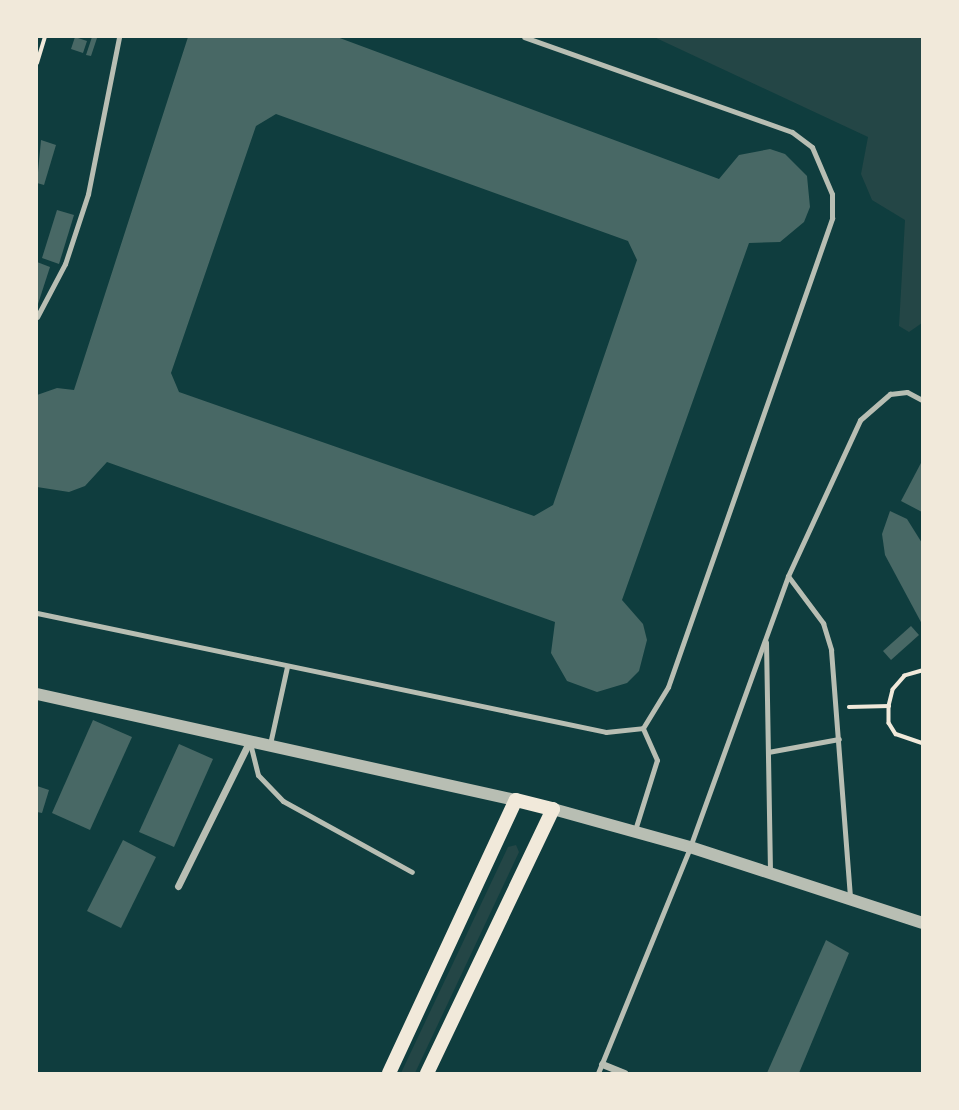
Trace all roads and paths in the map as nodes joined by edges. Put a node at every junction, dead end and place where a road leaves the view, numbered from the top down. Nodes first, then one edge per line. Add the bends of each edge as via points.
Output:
1 (45, 37) edge
2 (119, 37) edge
3 (523, 37) edge
4 (37, 62) edge
5 (37, 317) edge
6 (922, 400) edge
7 (788, 576) junction
8 (37, 614) edge
9 (766, 638) junction
10 (287, 667) junction
11 (922, 671) edge
12 (37, 694) edge
13 (889, 706) junction
14 (837, 708) junction
15 (643, 728) junction
16 (250, 740) junction
17 (839, 740) junction
18 (922, 743) edge
19 (270, 744) junction
20 (768, 752) junction
21 (516, 800) junction
22 (553, 809) junction
23 (635, 832) junction
24 (690, 847) junction
25 (412, 872) dead end
26 (770, 873) junction
27 (178, 886) dead end
28 (850, 899) junction
29 (922, 923) edge
30 (602, 1064) junction
31 (389, 1073) edge
32 (427, 1073) edge
33 (598, 1073) edge
34 (624, 1073) edge

1 - 4 path
2 - 5 lane via 89,194 65,264
3 - 15 lane via 792,132 812,147 832,194 832,218 668,687
6 - 7 lane via 907,392 890,394 866,410
7 - 9 lane
7 - 14 lane via 823,623
8 - 10 lane
9 - 20 lane
9 - 24 lane
10 - 15 lane via 606,732
10 - 19 lane
11 - 13 path via 905,676 893,690
12 - 16 street
13 - 14 path
13 - 18 path via 889,723 896,734
14 - 17 lane
15 - 23 lane via 657,760
16 - 19 street
16 - 25 lane via 258,775 283,801
16 - 27 street
17 - 20 lane
17 - 28 lane
19 - 21 street
20 - 26 lane
21 - 22 main road
21 - 31 main road
22 - 23 street
22 - 32 main road
23 - 24 street
24 - 26 street
24 - 30 lane
26 - 28 street
28 - 29 street
30 - 33 lane
30 - 34 street

